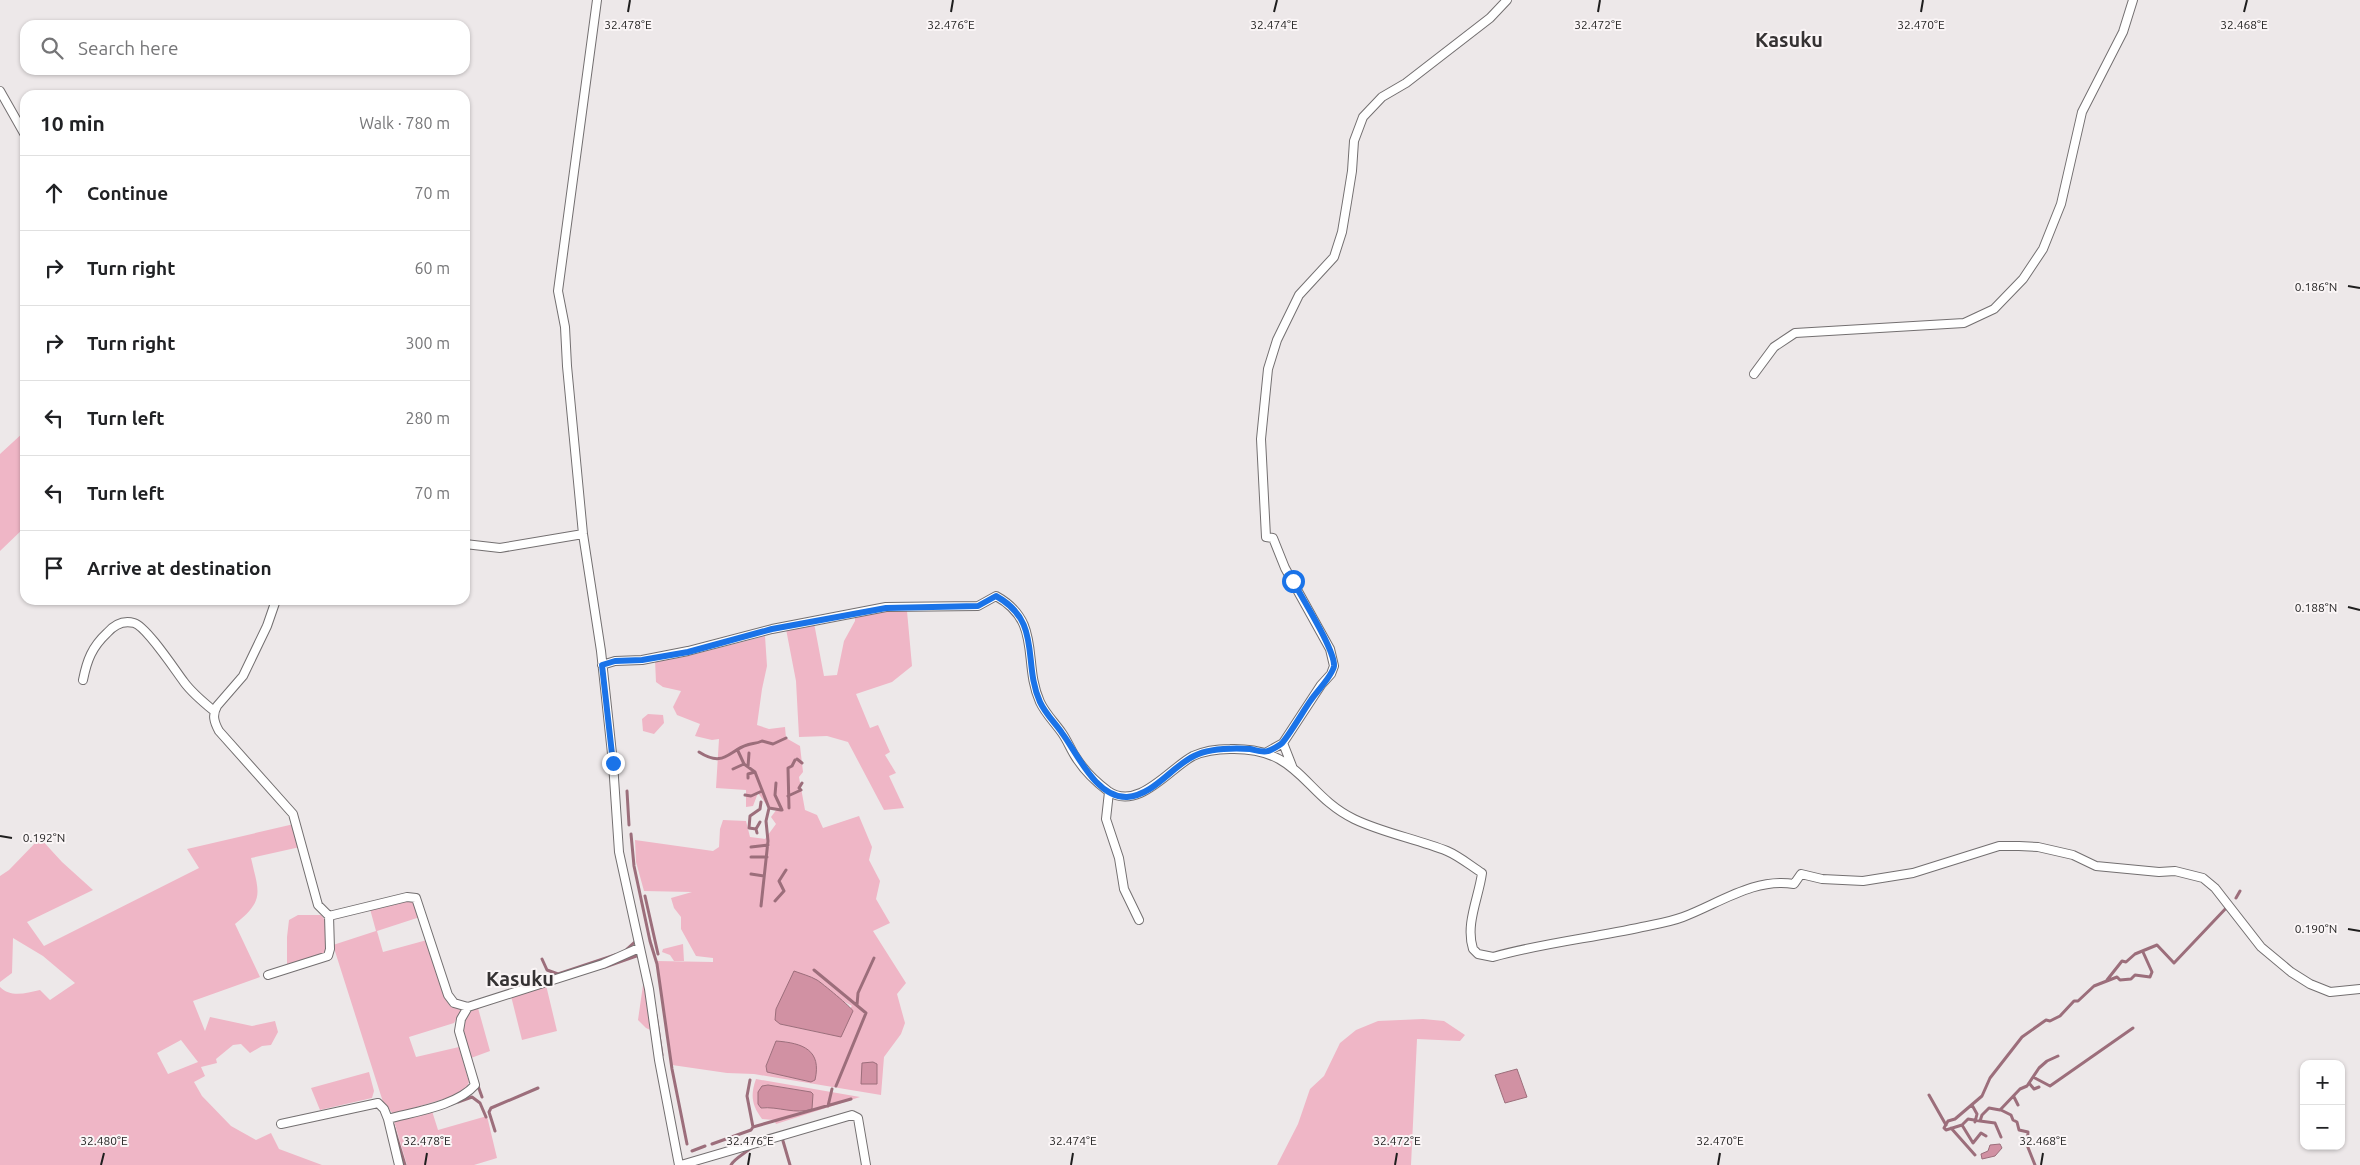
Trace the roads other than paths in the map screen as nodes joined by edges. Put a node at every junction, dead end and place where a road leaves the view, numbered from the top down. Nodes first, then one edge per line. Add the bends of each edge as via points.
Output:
1 (597, 0) edge
2 (1508, 0) edge
3 (2133, 0) edge
4 (0, 91) edge
5 (20, 126) edge
6 (1754, 374) dead end
7 (583, 534) junction
8 (470, 545) edge
9 (274, 605) edge
10 (602, 665) junction
11 (83, 680) dead end
12 (214, 711) junction
13 (1283, 743) junction
14 (1267, 752) junction
15 (1293, 767) junction
16 (1109, 792) junction
17 (329, 916) junction
18 (1139, 920) dead end
19 (639, 948) junction
20 (268, 975) dead end
21 (2360, 989) edge
22 (468, 1006) junction
23 (388, 1119) junction
24 (281, 1124) dead end
25 (399, 1165) edge
26 (680, 1165) edge
27 (866, 1165) edge

1 - 7 street via 558,291 566,327
2 - 13 street via 1490,18 1406,83 1382,97 1363,117 1354,142 1346,210 1334,257 1299,295 1277,340 1268,369 1261,439 1266,538 1274,538 1285,568 1330,649 1334,666
3 - 6 street via 2123,32 2082,112 2062,204 2043,248 2023,279 1994,309 1964,323 1795,333 1774,347
4 - 5 street
7 - 8 street via 500,548
7 - 10 street
9 - 12 street via 247,670
10 - 16 street via 688,652 772,629 886,608 978,606 996,596 1010,603 1025,624 1036,692 1041,703 1083,768
10 - 19 street via 619,852
11 - 12 street via 87,662 98,642 120,622 136,623 145,630 184,682
12 - 17 street via 219,731 293,814 318,905
13 - 14 street
13 - 15 street
14 - 15 street
14 - 16 street via 1230,749 1201,753 1138,794 1127,797
15 - 21 street via 1339,811 1448,852 1482,873 1471,933 1473,949 1483,956 1493,957 1573,939 1616,934 1682,918 1747,889 1767,884 1794,884 1802,874 1822,879 1863,881 1913,873 1999,846 2019,846 2073,855 2096,866 2175,872 2203,878 2215,888 2261,947 2291,972 2330,992
16 - 18 street via 1106,819 1119,858 1124,889
17 - 20 street via 328,956
17 - 22 street via 407,897 416,898 448,995 454,1003
19 - 22 street via 603,964
19 - 26 street
22 - 23 street via 460,1018 459,1031 475,1086 457,1099
23 - 24 street via 378,1103
23 - 25 street
26 - 27 street via 852,1115 858,1118

